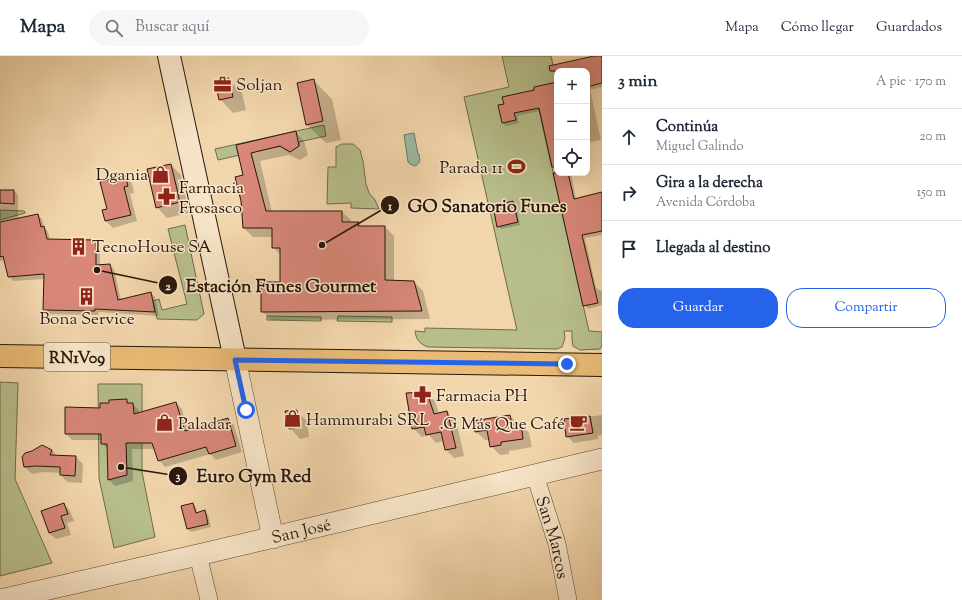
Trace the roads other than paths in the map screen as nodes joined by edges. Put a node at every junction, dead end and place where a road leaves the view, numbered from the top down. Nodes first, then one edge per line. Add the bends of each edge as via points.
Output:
1 (169, 56) edge
2 (0, 356) edge
3 (235, 360) junction
4 (602, 364) edge
5 (602, 459) edge
6 (535, 475) junction
7 (273, 538) junction
8 (198, 555) junction
9 (41, 595) edge
10 (0, 600) edge
11 (209, 600) edge
12 (568, 600) edge

1 - 3 main road
2 - 3 main road, RN1V09
3 - 4 main road, RN1V09
3 - 7 street
5 - 6 street, San José
6 - 7 street, San José
6 - 12 street, San Marcos via 558,544
7 - 8 street, San José
8 - 9 street, San José
8 - 11 street
9 - 10 street, San José

